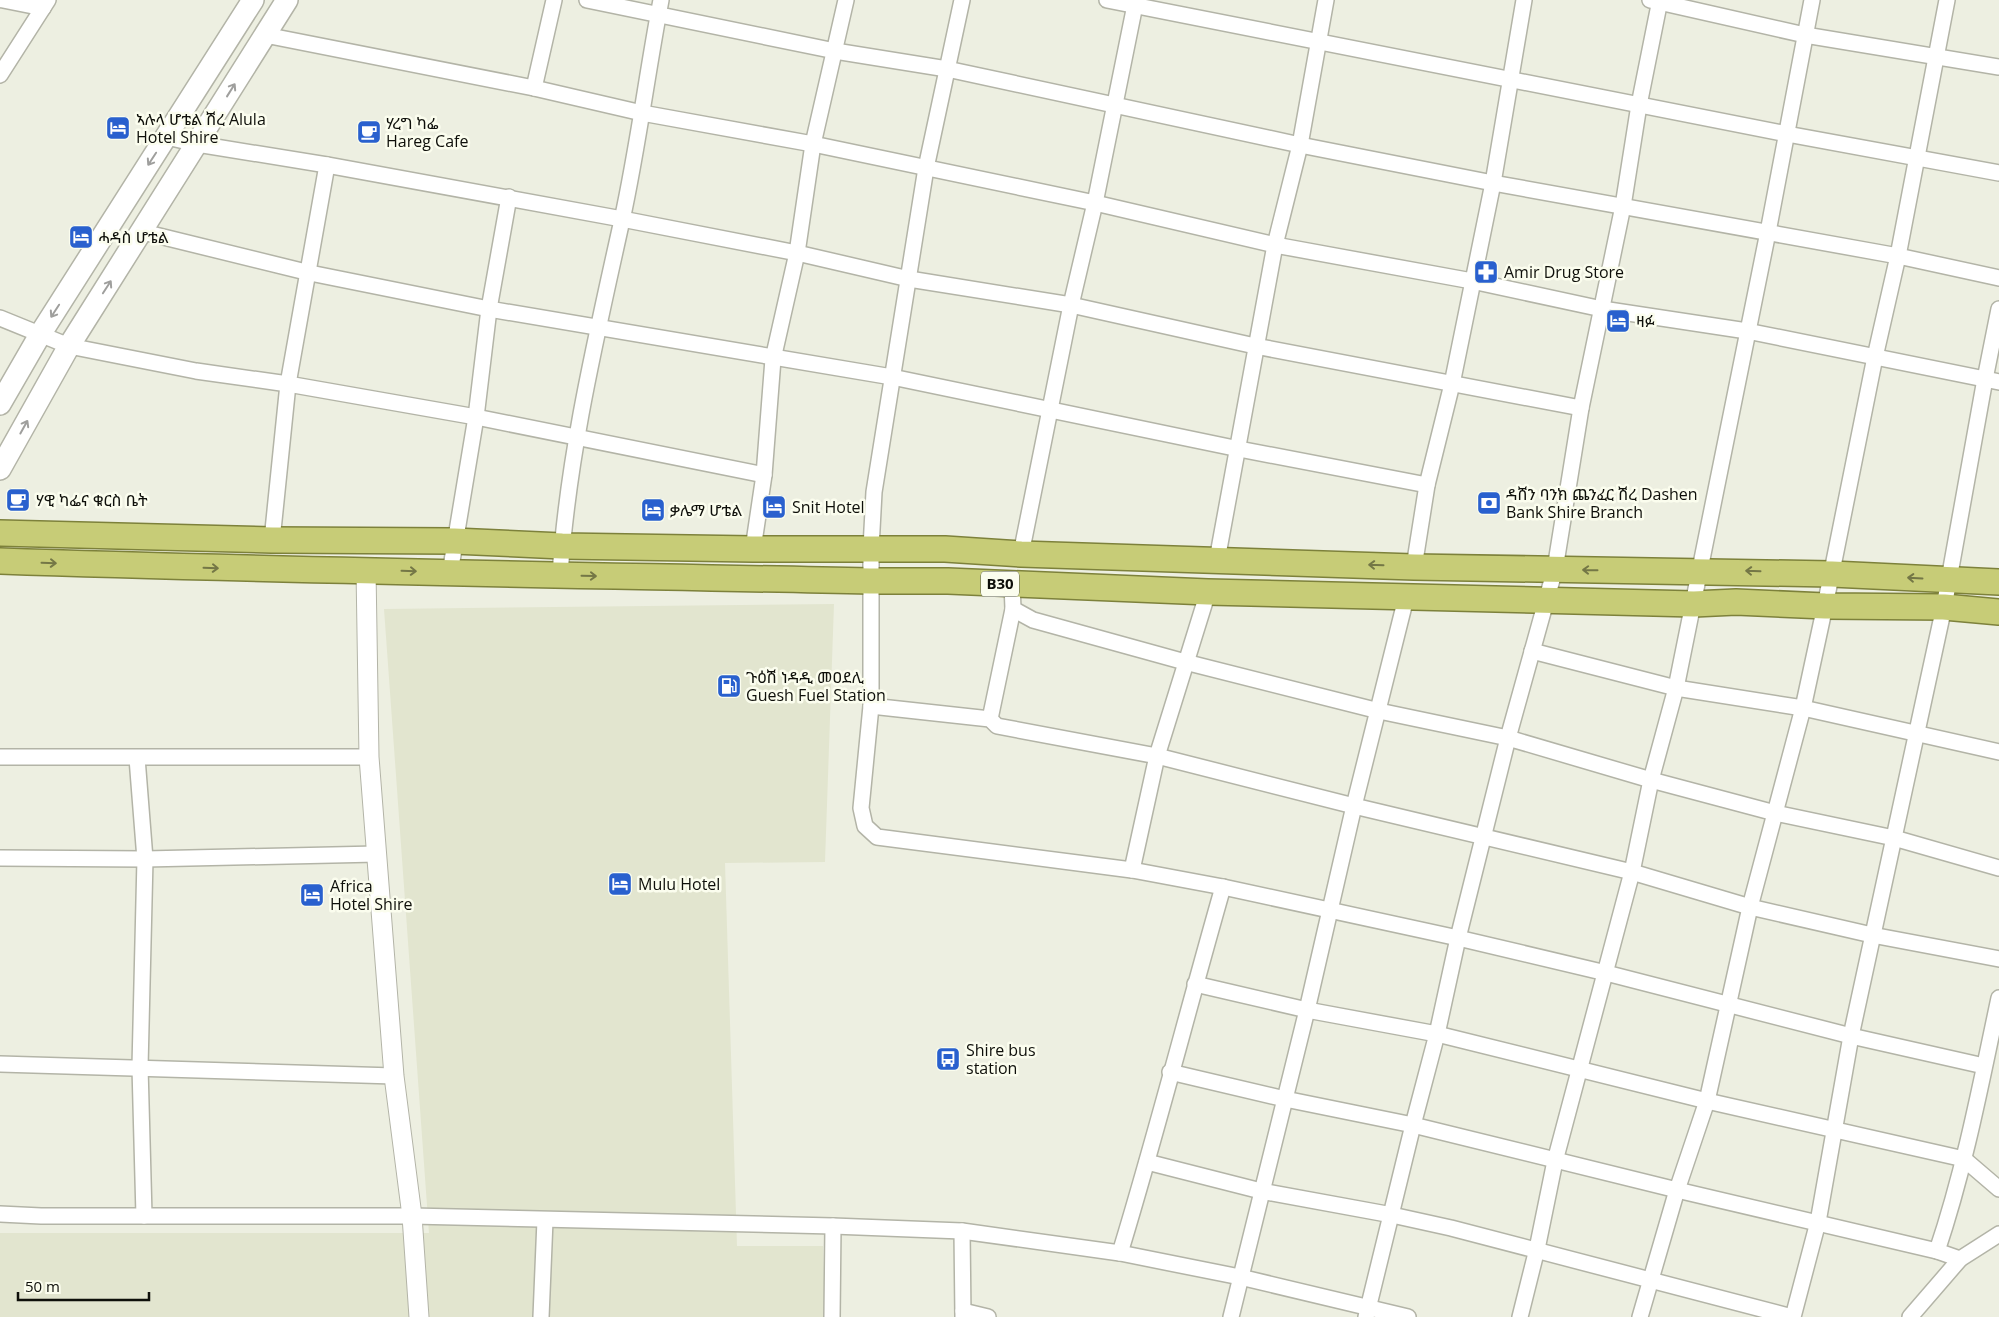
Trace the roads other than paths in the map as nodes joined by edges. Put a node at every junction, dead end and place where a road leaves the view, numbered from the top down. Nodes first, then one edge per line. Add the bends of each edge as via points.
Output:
1 (3, 0) edge
2 (253, 0) edge
3 (287, 0) edge
4 (554, 0) edge
5 (588, 0) edge
6 (846, 0) edge
7 (962, 0) edge
8 (1107, 0) edge
9 (1326, 0) edge
10 (1524, 0) edge
11 (1812, 0) edge
12 (1947, 0) edge
13 (1656, 1) edge
14 (1136, 3) edge
15 (46, 4) edge
16 (660, 7) edge
17 (265, 35) junction
18 (1805, 35) junction
19 (1318, 42) junction
20 (836, 51) junction
21 (1937, 56) junction
22 (1999, 67) edge
23 (946, 69) junction
24 (0, 75) edge
25 (1510, 79) junction
26 (534, 88) junction
27 (1115, 105) junction
28 (1639, 105) junction
29 (642, 113) junction
30 (1787, 134) junction
31 (166, 137) junction
32 (198, 144) junction
33 (813, 144) junction
34 (1300, 145) junction
35 (1917, 159) junction
36 (327, 165) junction
37 (926, 168) junction
38 (1999, 173) edge
39 (1493, 183) junction
40 (509, 197) junction
41 (1095, 203) junction
42 (1623, 206) junction
43 (622, 219) junction
44 (143, 232) junction
45 (1768, 232) junction
46 (1275, 245) junction
47 (796, 253) junction
48 (1898, 256) junction
49 (310, 273) junction
50 (1999, 278) edge
51 (909, 279) junction
52 (1472, 281) junction
53 (1071, 305) junction
54 (489, 308) junction
55 (1602, 309) junction
56 (1999, 309) edge
57 (0, 318) edge
58 (597, 328) junction
59 (1747, 331) junction
60 (41, 333) junction
61 (69, 346) junction
62 (1255, 346) junction
63 (1875, 357) junction
64 (774, 358) junction
65 (892, 377) junction
66 (1992, 380) edge
67 (288, 384) junction
68 (1452, 384) junction
69 (0, 404) edge
70 (1581, 408) junction
71 (1051, 409) junction
72 (476, 417) junction
73 (576, 437) junction
74 (1238, 449) junction
75 (0, 469) edge
76 (764, 475) junction
77 (1427, 485) junction
78 (0, 533) edge
79 (272, 540) junction
80 (368, 540) junction
81 (454, 541) junction
82 (562, 546) junction
83 (871, 548) junction
84 (753, 549) junction
85 (786, 549) junction
86 (1021, 554) junction
87 (1217, 560) junction
88 (0, 561) edge
89 (1414, 567) junction
90 (1555, 569) junction
91 (366, 570) junction
92 (1701, 571) junction
93 (450, 572) junction
94 (1832, 574) junction
95 (560, 575) junction
96 (1948, 579) junction
97 (786, 580) junction
98 (870, 581) junction
99 (1999, 582) edge
100 (1012, 584) junction
101 (1208, 592) junction
102 (1406, 598) junction
103 (1546, 600) junction
104 (1694, 604) junction
105 (1825, 606) junction
106 (1944, 607) junction
107 (1013, 609) junction
108 (1999, 612) edge
109 (1532, 651) junction
110 (1185, 662) junction
111 (1676, 688) junction
112 (871, 706) junction
113 (1803, 708) junction
114 (1379, 711) junction
115 (990, 718) junction
116 (1917, 734) junction
117 (1508, 738) junction
118 (1999, 752) edge
119 (1157, 756) junction
120 (0, 757) edge
121 (369, 757) junction
122 (137, 758) junction
123 (1651, 780) junction
124 (1354, 806) junction
125 (1775, 813) junction
126 (1484, 838) junction
127 (1894, 838) junction
128 (377, 854) junction
129 (0, 858) edge
130 (145, 859) junction
131 (1999, 868) edge
132 (1132, 870) junction
133 (1632, 872) junction
134 (1223, 887) junction
135 (1750, 907) junction
136 (1330, 910) junction
137 (1872, 935) junction
138 (1458, 938) junction
139 (1999, 959) edge
140 (1606, 973) junction
141 (1195, 984) junction
142 (1999, 998) edge
143 (1728, 1004) junction
144 (1306, 1010) junction
145 (1437, 1034) junction
146 (1852, 1036) junction
147 (1995, 1037) edge
148 (0, 1064) edge
149 (1984, 1066) junction
150 (140, 1068) junction
151 (1579, 1069) junction
152 (1170, 1072) junction
153 (394, 1076) junction
154 (1285, 1098) junction
155 (1707, 1101) junction
156 (1412, 1125) junction
157 (1834, 1130) junction
158 (1964, 1160) junction
159 (1555, 1161) junction
160 (1147, 1162) junction
161 (1999, 1189) edge
162 (1677, 1190) junction
163 (1261, 1191) junction
164 (0, 1214) edge
165 (1392, 1215) junction
166 (144, 1216) junction
167 (412, 1216) junction
168 (545, 1220) junction
169 (1818, 1222) junction
170 (833, 1226) junction
171 (962, 1231) junction
172 (1999, 1234) edge
173 (1537, 1249) junction
174 (1937, 1250) junction
175 (1120, 1253) junction
176 (1960, 1259) junction
177 (1240, 1278) junction
178 (1650, 1280) junction
179 (1367, 1312) edge
180 (963, 1314) edge
181 (419, 1317) edge
182 (542, 1317) edge
183 (832, 1317) edge
184 (988, 1317) edge
185 (1231, 1317) edge
186 (1408, 1317) edge
187 (1520, 1317) edge
188 (1640, 1317) edge
189 (1792, 1317) edge
190 (1910, 1317) edge

1 - 15 street
2 - 31 main road
3 - 17 main road
4 - 26 street
5 - 16 street
6 - 20 street
7 - 23 street
8 - 14 street
9 - 19 street
10 - 25 street
11 - 18 street
12 - 21 street
13 - 18 street
13 - 28 street
14 - 19 street
14 - 27 street
15 - 24 street
16 - 20 street
16 - 29 street
17 - 26 street
32 -> 17 main road
18 - 21 street
18 - 30 street
19 - 25 street
19 - 34 street
20 - 23 street
20 - 33 street
21 - 22 street
21 - 35 street
23 - 27 street
23 - 37 street
25 - 28 street
25 - 39 street
26 - 29 street
27 - 34 street
27 - 41 street
28 - 30 street
28 - 42 street
29 - 33 street
29 - 43 street
30 - 35 street
30 - 45 street
31 - 32 street
31 -> 60 main road
32 - 36 street
32 - 44 main road
33 - 37 street
33 - 47 street
34 - 39 street
34 - 46 street
35 - 38 street
35 - 48 street
36 - 40 street
36 - 49 street
37 - 41 street
37 - 51 street
39 - 42 street
39 - 52 street
40 - 43 street
40 - 54 street
41 - 46 street
41 - 53 street
42 - 45 street
42 - 55 street
43 - 47 street
43 - 58 street
44 - 49 street
61 -> 44 main road
45 - 48 street
45 - 59 street
46 - 52 street
46 - 62 street
47 - 51 street
47 - 64 street
48 - 50 street
48 - 63 street
49 - 54 street
49 - 67 street
51 - 53 street
51 - 65 street
52 - 55 street
52 - 68 street
53 - 62 street
53 - 71 street
54 - 58 street
54 - 72 street
55 - 59 street
55 - 70 street
56 - 66 street
57 - 60 street
58 - 64 street
58 - 73 street
59 - 63 street
59 - 92 street
60 - 61 street
60 - 69 main road
61 - 67 street via 196,371
75 -> 61 main road
62 - 68 street
62 - 74 street
63 - 66 street
63 - 94 street
64 - 65 street
64 - 76 street
65 - 71 street
65 - 83 street via 874,492
66 - 96 street
67 - 72 street
67 - 79 street
68 - 70 street
68 - 77 street
70 - 90 street
71 - 74 street
71 - 86 street
72 - 73 street
72 - 81 street
73 - 76 street
73 - 82 street
74 - 77 street
74 - 87 street
76 - 84 street
77 - 89 street
78 - 79 highway, B30
79 - 80 highway, B30
80 - 81 highway, B30
80 - 91 street
81 - 82 highway, B30
81 - 93 street
82 - 84 highway, B30
82 - 95 street
83 - 85 highway, B30
83 - 86 highway, B30
83 - 98 street
84 - 85 highway, B30
85 - 97 highway
86 - 87 highway, B30
89 -> 87 highway, B30
88 -> 91 highway, B30
89 - 90 highway, B30
92 -> 90 highway, B30
90 - 103 street
91 -> 93 highway, B30
91 - 121 street
94 -> 92 highway, B30
92 - 104 street
93 - 95 highway, B30
96 -> 94 highway, B30
94 - 105 street
95 -> 97 highway, B30
96 - 99 highway, B30
96 - 106 street
97 - 98 highway, B30
98 - 100 highway, B30 via 948,580
98 - 112 street
100 - 101 highway, B30
100 - 107 street
101 - 102 highway, B30
101 - 110 street
102 - 103 highway, B30
102 - 114 street
103 - 104 highway, B30
103 - 109 street
104 - 105 highway, B30 via 1736,602
104 - 111 street
105 - 106 highway, B30
105 - 113 street
106 - 108 highway, B30
106 - 116 street
107 - 110 street via 1033,620
107 - 115 street
109 - 111 street
109 - 117 street
110 - 114 street
110 - 119 street
111 - 113 street
111 - 123 street
112 - 115 street
112 - 132 street via 861,808 865,826 877,837
113 - 116 street
113 - 125 street
114 - 117 street
114 - 124 street
115 - 119 street via 997,726
116 - 118 street
116 - 127 street
117 - 123 street
117 - 126 street
119 - 124 street
119 - 132 street
120 - 122 street
121 - 122 street
121 - 128 street
122 - 130 street
123 - 125 street
123 - 133 street
124 - 126 street
124 - 136 street
125 - 127 street
125 - 135 street
126 - 133 street
126 - 138 street
127 - 131 street
127 - 137 street
128 - 130 street
128 - 153 street
129 - 130 street
130 - 150 street
132 - 134 street
133 - 135 street
133 - 140 street
134 - 136 street
134 - 141 street
135 - 137 street
135 - 143 street
136 - 138 street
136 - 144 street
137 - 139 street
137 - 146 street
138 - 140 street
138 - 145 street
140 - 143 street
140 - 151 street
141 - 144 street
141 - 152 street
142 - 147 street
143 - 146 street
143 - 155 street
144 - 145 street
144 - 154 street
145 - 151 street
145 - 156 street
146 - 149 street
146 - 157 street
147 - 149 street
148 - 150 street
149 - 158 street
150 - 153 street
150 - 166 street
151 - 155 street
151 - 159 street
152 - 154 street
152 - 160 street
153 - 167 street
154 - 156 street
154 - 163 street
155 - 157 street
155 - 162 street
156 - 159 street
156 - 165 street
157 - 158 street
157 - 169 street
158 - 161 street
158 - 174 street
159 - 162 street
159 - 173 street
160 - 163 street
160 - 175 street
162 - 169 street
162 - 178 street
163 - 165 street
163 - 177 street
164 - 166 street
165 - 173 street
165 - 179 street
166 - 167 street
167 - 168 street
167 - 181 street
168 - 170 street
168 - 182 street
169 - 174 street
169 - 189 street
170 - 171 street
170 - 183 street
171 - 175 street
171 - 180 street
172 - 176 street
173 - 178 street
173 - 187 street
174 - 176 street
175 - 177 street
176 - 190 street
177 - 179 street
177 - 185 street
178 - 188 street
178 - 189 street
179 - 186 street
180 - 184 street

